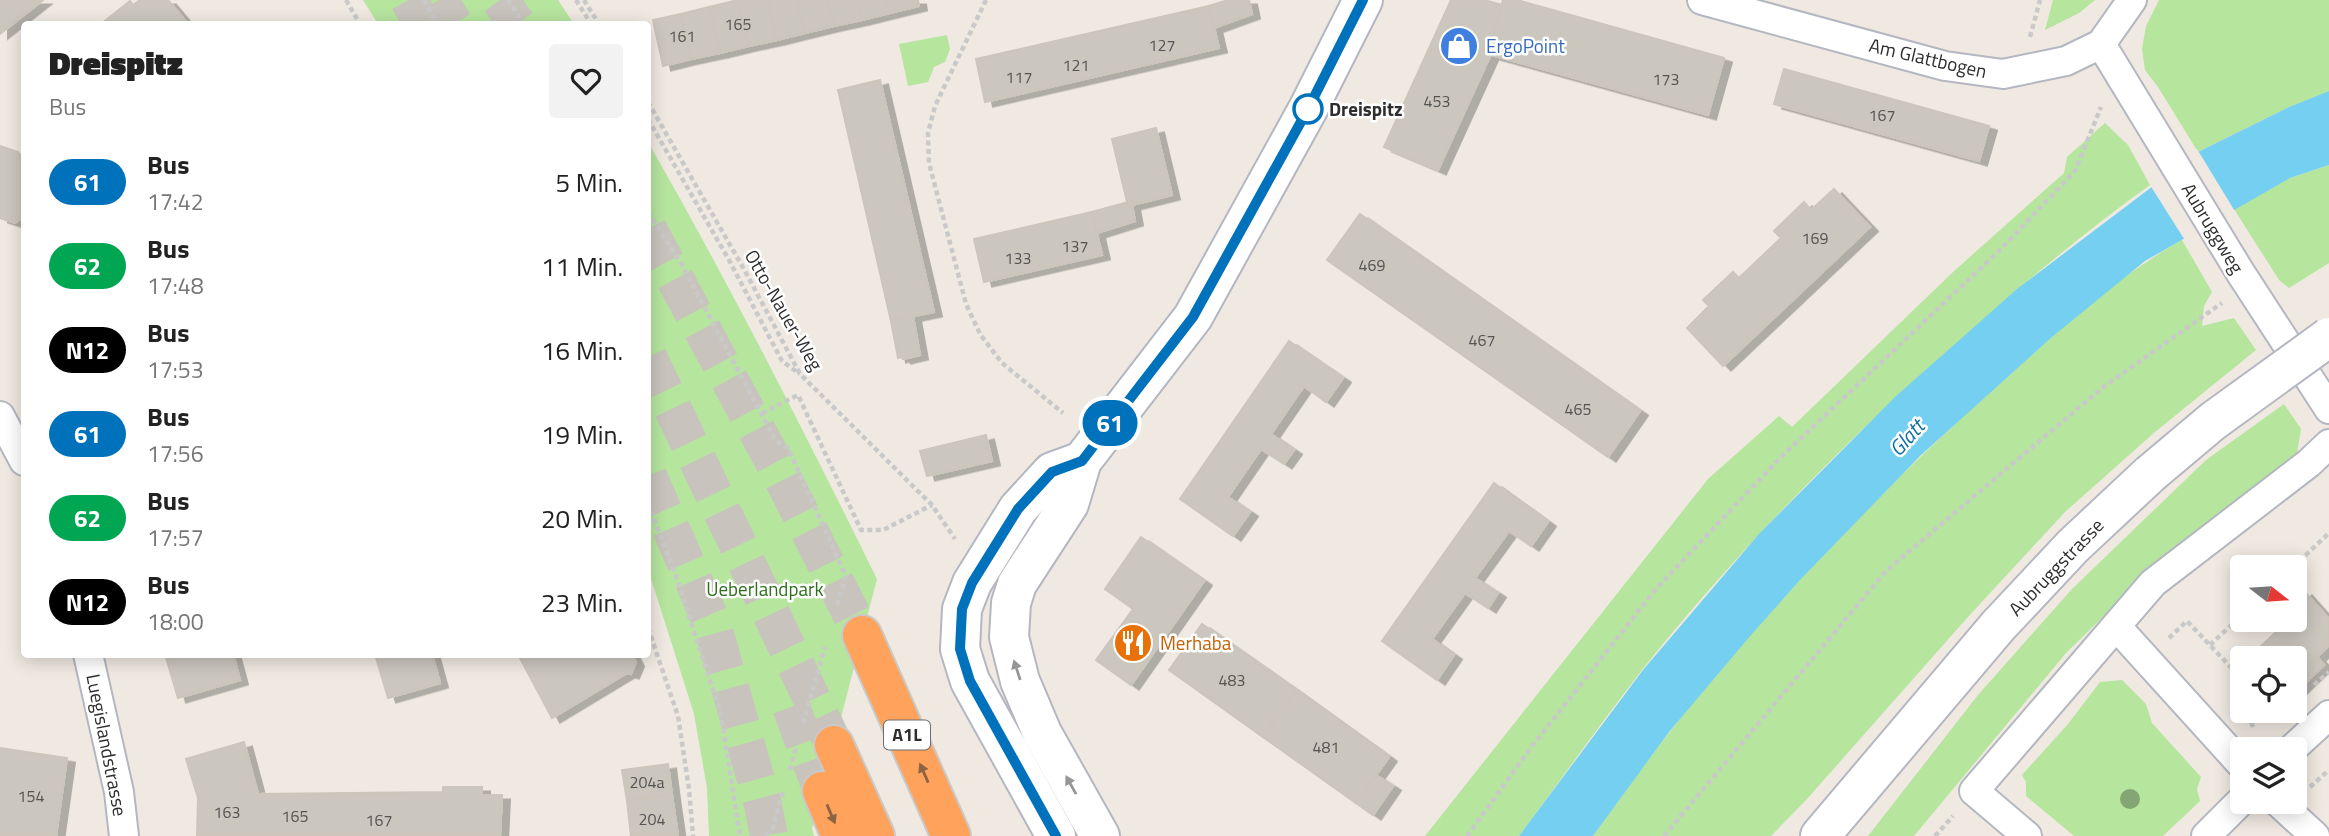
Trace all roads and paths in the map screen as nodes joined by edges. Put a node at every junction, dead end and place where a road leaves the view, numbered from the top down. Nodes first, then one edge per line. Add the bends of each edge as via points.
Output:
1 (346, 0) edge
2 (424, 0) edge
3 (508, 0) edge
4 (576, 0) edge
5 (584, 0) edge
6 (986, 0) edge
7 (1363, 0) edge
8 (1702, 0) edge
9 (2040, 0) edge
10 (2132, 0) edge
11 (358, 21) edge
12 (435, 21) edge
13 (522, 21) edge
14 (589, 21) edge
15 (598, 21) edge
16 (2028, 44) dead end
17 (2101, 44) junction
18 (2116, 71) junction
19 (651, 107) edge
20 (651, 124) edge
21 (651, 217) edge
22 (2244, 279) junction
23 (2329, 337) edge
24 (800, 374) junction
25 (2329, 409) edge
26 (762, 413) junction
27 (1063, 413) dead end
28 (0, 416) edge
29 (2329, 444) edge
30 (21, 455) edge
31 (1082, 461) junction
32 (932, 505) junction
33 (651, 511) edge
34 (2329, 533) edge
35 (955, 539) dead end
36 (2306, 555) edge
37 (2116, 625) junction
38 (2230, 626) edge
39 (841, 631) junction
40 (651, 637) edge
41 (2165, 642) dead end
42 (2210, 645) junction
43 (89, 658) edge
44 (2230, 666) edge
45 (2329, 715) edge
46 (2251, 723) edge
47 (2254, 730) dead end
48 (2305, 737) edge
49 (817, 740) joint
50 (796, 748) dead end
51 (2230, 752) edge
52 (2329, 769) edge
53 (789, 774) dead end
54 (785, 787) dead end
55 (2310, 787) dead end
56 (822, 792) tunnel mouth
57 (2230, 812) edge
58 (2291, 814) edge
59 (124, 836) edge
60 (693, 836) edge
61 (740, 836) edge
62 (766, 836) edge
63 (841, 836) edge
64 (875, 836) edge
65 (951, 836) edge
66 (1056, 836) edge
67 (1100, 836) edge
68 (1467, 836) edge
69 (1664, 836) edge
70 (1820, 836) edge
71 (2027, 836) edge
72 (2206, 836) edge
73 (2315, 836) edge

1 - 11 path
2 - 12 path
3 - 13 path
4 - 14 path
5 - 15 path
6 - 27 path via 936,106 928,134 929,163 966,304 980,334 1002,363
7 - 31 street via 1193,317
8 - 17 street, Am Glattbogen via 1945,66 2003,74 2066,61
9 - 16 path
10 - 17 street, Am Glattbogen
17 - 18 street, Aubruggweg
18 - 22 street, Aubruggweg
18 - 68 path via 2075,171 2001,249 1780,458 1655,590
19 - 24 path, Otto-Nauer-Weg
20 - 24 path via 782,361
21 - 26 path
22 - 25 street, Aubruggweg
22 - 69 path via 2102,388 1886,572
23 - 70 street, Aubruggstrasse, bridge via 2213,421 2073,546 1998,625
24 - 32 path, Otto-Nauer-Weg
26 - 32 path via 798,395 861,530 883,530
26 - 39 path via 776,441 788,448 846,576
28 - 30 street
29 - 37 street via 2153,583
31 - 66 street via 1052,472 1018,509 972,583 962,609 960,649 970,681
67 -> 31 street via 1042,733 1020,681 1009,637 1010,603 1017,584 1069,504
32 - 35 path, Otto-Nauer-Weg
33 - 61 path via 720,714
34 - 36 path
37 - 51 street
37 - 71 street via 1974,792
38 - 42 path
39 - 49 path
65 -> 39 highway, A1L
40 - 60 path via 678,716
41 - 42 path via 2187,621
42 - 44 path
43 - 59 street, Luegislandstrasse via 119,792
45 - 48 street
46 - 47 path
49 - 64 highway
50 - 53 path
52 - 55 path
54 - 62 path
56 -> 63 highway
57 - 72 street
58 - 73 street

